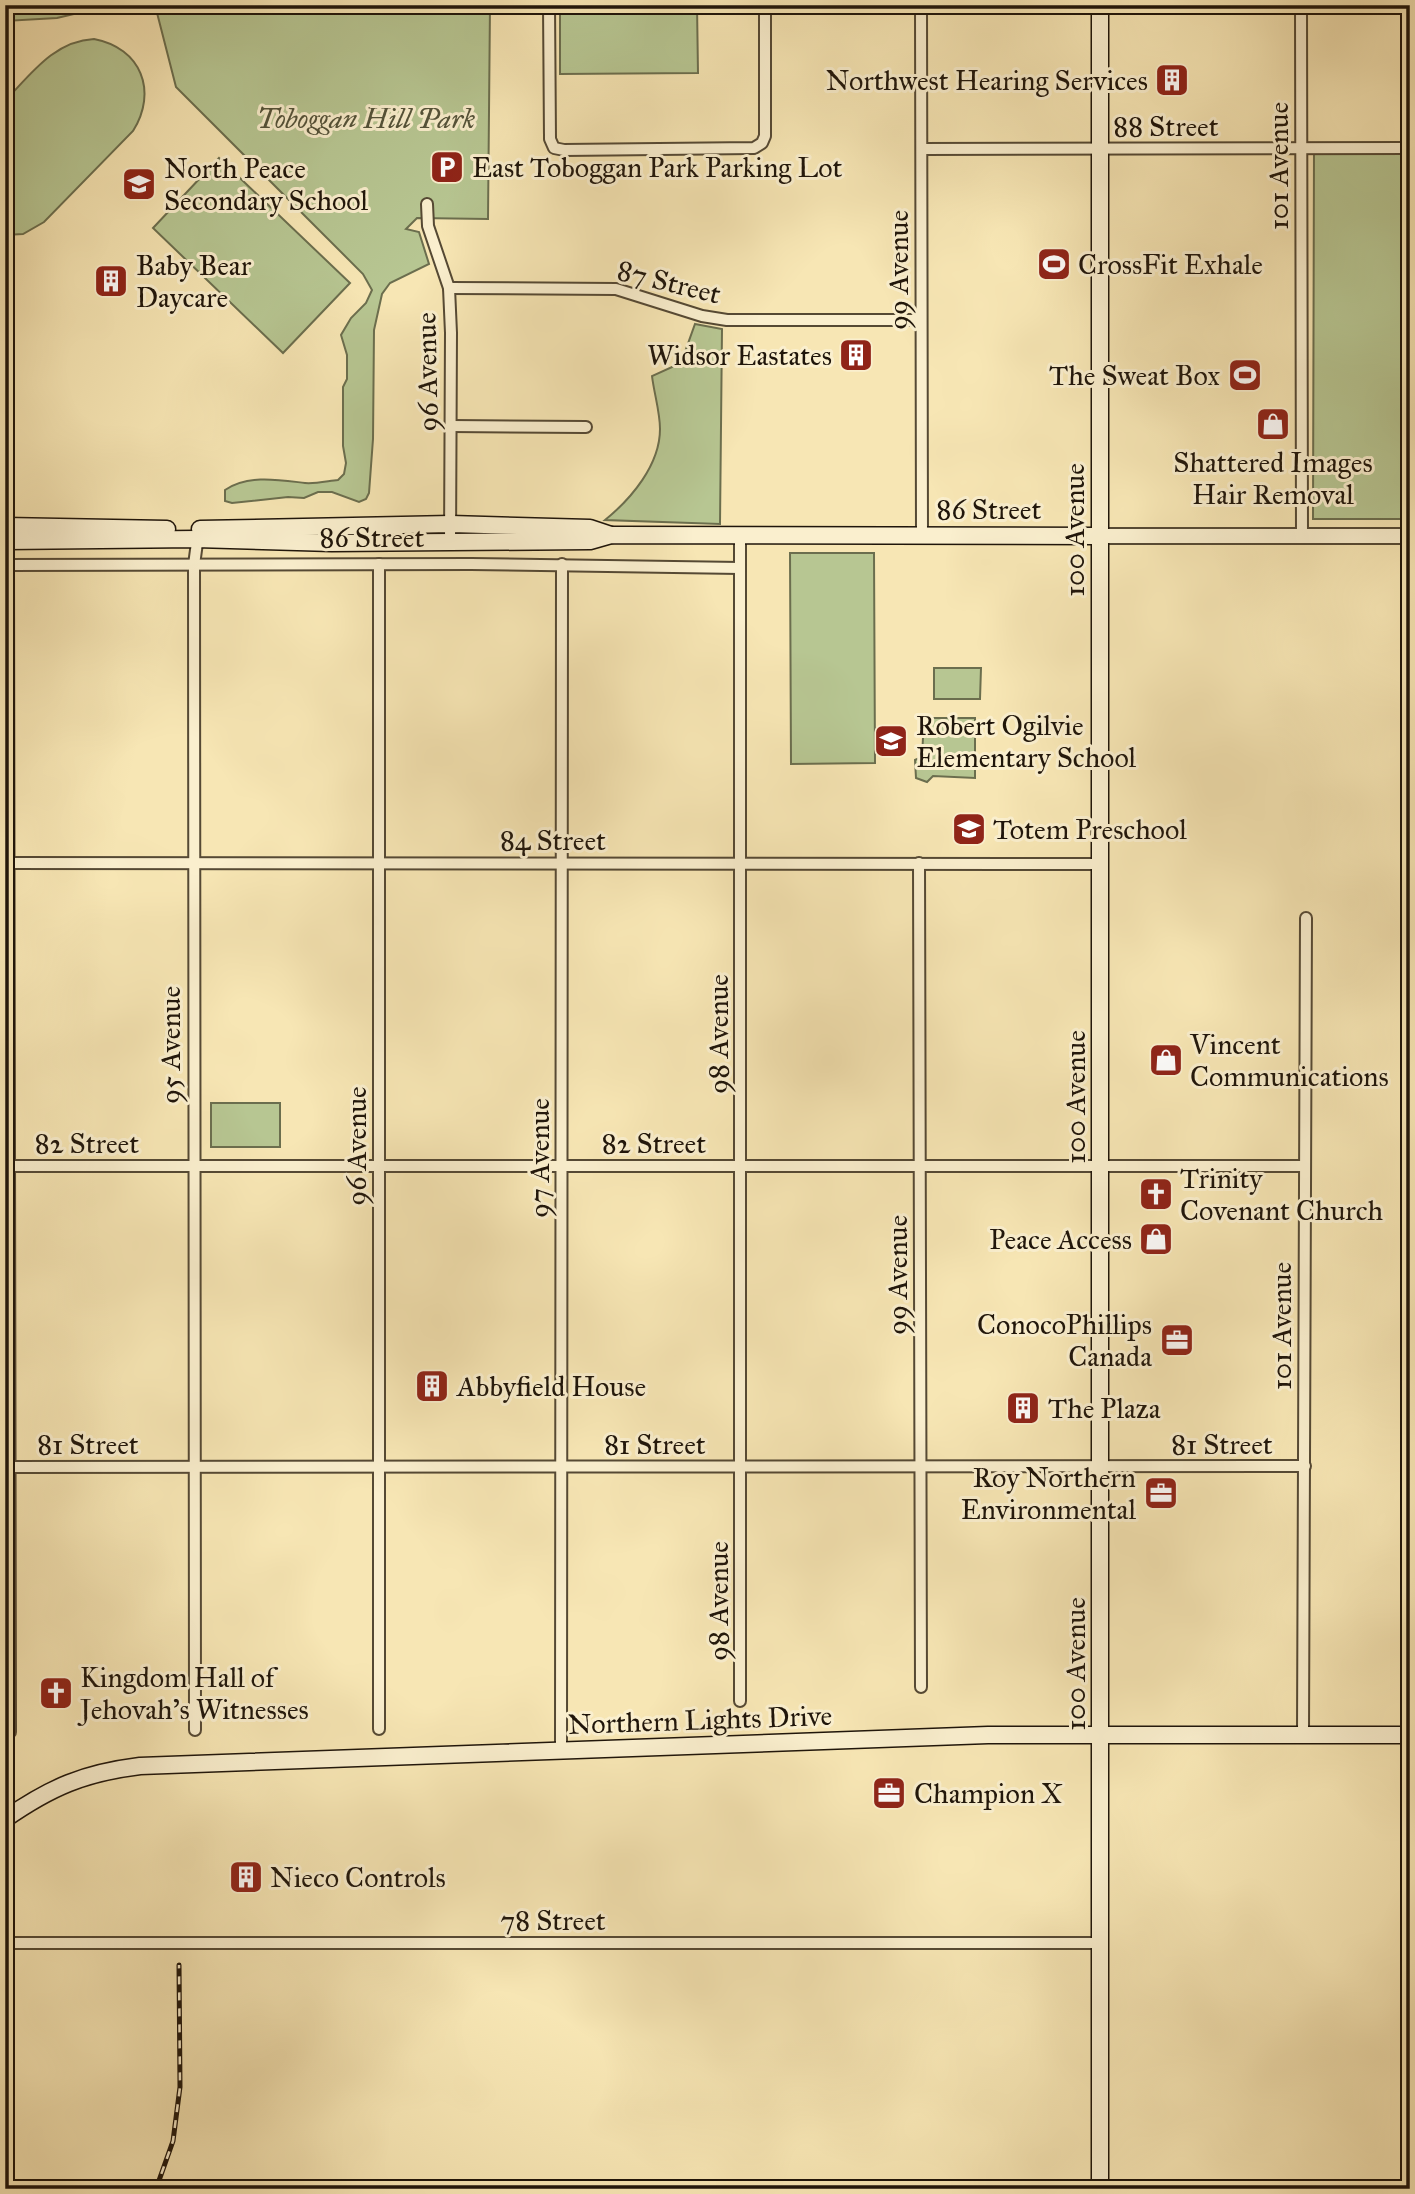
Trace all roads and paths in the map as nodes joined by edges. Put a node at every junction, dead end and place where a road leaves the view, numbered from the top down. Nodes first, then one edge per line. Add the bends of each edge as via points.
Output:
1 (550, 5) edge
2 (765, 5) edge
3 (921, 5) edge
4 (1100, 5) edge
5 (1301, 5) edge
6 (1410, 148) edge
7 (922, 149) junction
8 (1099, 149) junction
9 (1300, 149) junction
10 (427, 204) dead end
11 (449, 288) junction
12 (920, 320) junction
13 (451, 426) junction
14 (586, 427) dead end
15 (451, 524) junction
16 (5, 526) edge
17 (198, 534) junction
18 (611, 535) junction
19 (922, 535) junction
20 (740, 536) junction
21 (1302, 536) junction
22 (1410, 536) edge
23 (1100, 537) junction
24 (5, 541) edge
25 (450, 543) junction
26 (379, 564) junction
27 (562, 564) junction
28 (6, 565) edge
29 (194, 565) junction
30 (740, 568) junction
31 (6, 863) edge
32 (193, 863) junction
33 (561, 863) junction
34 (741, 863) junction
35 (919, 863) junction
36 (379, 864) junction
37 (1101, 864) junction
38 (1306, 918) dead end
39 (378, 1165) junction
40 (920, 1165) junction
41 (6, 1166) edge
42 (193, 1166) junction
43 (562, 1166) junction
44 (741, 1166) junction
45 (1101, 1166) junction
46 (1303, 1166) junction
47 (7, 1466) edge
48 (741, 1466) junction
49 (1305, 1466) junction
50 (193, 1467) junction
51 (379, 1467) junction
52 (560, 1467) junction
53 (920, 1467) junction
54 (1101, 1467) junction
55 (921, 1687) dead end
56 (740, 1700) dead end
57 (379, 1729) dead end
58 (195, 1730) dead end
59 (10, 1732) dead end
60 (1303, 1733) junction
61 (1101, 1734) junction
62 (1410, 1735) edge
63 (561, 1752) junction
64 (37, 1797) junction
65 (5, 1810) edge
66 (5, 1819) edge
67 (5, 1943) edge
68 (1100, 1943) junction
69 (1100, 2189) edge

1 - 2 street via 550,131 554,148 747,150 762,143 766,124
3 - 7 street, 99 Avenue
4 - 8 main road, 100 Avenue
5 - 9 street, 101 Avenue
6 - 9 street, 88 Street
7 - 8 street, 88 Street
7 - 12 street, 99 Avenue
8 - 9 street, 88 Street
8 - 23 main road, 100 Avenue
9 - 21 street, 101 Avenue
10 - 11 street, 96 Avenue via 428,226
11 - 12 street, 87 Street via 615,289 727,320
11 - 13 street, 96 Avenue
12 - 19 street, 99 Avenue
13 - 14 street
13 - 15 street, 96 Avenue
15 - 17 main road, 86 Street
15 - 18 main road, 86 Street via 590,528
15 - 25 street, 96 Avenue
16 - 17 main road, 86 Street
17 - 24 main road, 86 Street
17 - 25 main road, 86 Street
17 - 29 street, 95 Avenue
18 - 20 main road, 86 Street
18 - 25 main road, 86 Street via 590,541
19 - 20 main road, 86 Street
19 - 23 main road, 86 Street
20 - 30 street, 98 Avenue
21 - 22 street, 86 Street
21 - 23 street, 86 Street
23 - 37 main road, 100 Avenue
26 - 27 street, 86 Street
26 - 29 street, 86 Street
26 - 36 street, 96 Avenue
27 - 30 street, 86 Street
27 - 33 street, 97 Avenue
28 - 29 street, 86 Street
28 - 31 street
29 - 32 street, 95 Avenue
30 - 34 street, 98 Avenue
31 - 32 street, 84 Street
31 - 41 street
32 - 36 street, 84 Street
32 - 42 street, 95 Avenue
33 - 34 street, 84 Street
33 - 36 street, 84 Street
33 - 43 street, 97 Avenue
34 - 35 street, 84 Street
34 - 44 street, 98 Avenue
35 - 37 street, 84 Street
35 - 40 street, 99 Avenue
36 - 39 street, 96 Avenue
37 - 45 main road, 100 Avenue
38 - 46 street, 101 Avenue
39 - 42 street, 82 Street
39 - 43 street, 82 Street
39 - 51 street, 96 Avenue
40 - 44 street, 82 Street
40 - 45 street, 82 Street
40 - 53 street, 99 Avenue
41 - 42 street, 82 Street
41 - 47 street
42 - 50 street, 95 Avenue
43 - 44 street, 82 Street
43 - 52 street, 97 Avenue
44 - 48 street, 98 Avenue
45 - 46 street, 82 Street
45 - 54 main road, 100 Avenue
46 - 49 street, 101 Avenue
47 - 50 street, 81 Street
47 - 59 street
48 - 52 street, 81 Street
48 - 53 street, 81 Street
48 - 56 street, 98 Avenue
49 - 54 street, 81 Street
49 - 60 street, 101 Avenue
50 - 51 street, 81 Street
50 - 58 street, 95 Avenue
51 - 52 street, 81 Street
51 - 57 street, 96 Avenue
52 - 63 street, 97 Avenue
53 - 54 street, 81 Street
53 - 55 street, 99 Avenue
54 - 61 main road, 100 Avenue
60 - 61 main road, Northern Lights Drive
60 - 62 main road, Northern Lights Drive
61 - 63 main road, Northern Lights Drive
61 - 68 main road, 100 Avenue
63 - 64 main road, Northern Lights Drive via 140,1766 80,1778
64 - 65 main road
64 - 66 main road, Northern Lights Drive
67 - 68 street, 78 Street
68 - 69 main road, 100 Avenue

